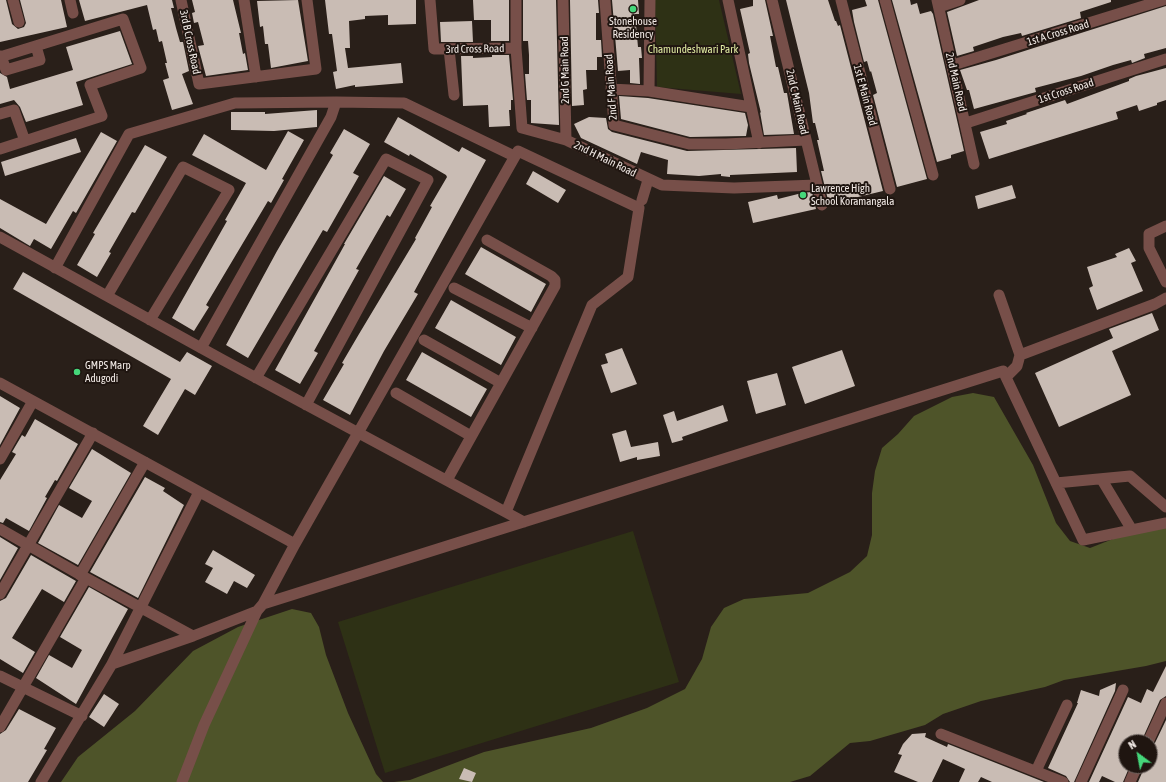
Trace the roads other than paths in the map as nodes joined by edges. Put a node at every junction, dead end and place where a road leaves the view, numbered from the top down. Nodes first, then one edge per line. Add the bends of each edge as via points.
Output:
1 (13, 0) edge
2 (70, 0) edge
3 (181, 0) edge
4 (244, 0) edge
5 (307, 0) edge
6 (430, 0) edge
7 (516, 0) edge
8 (563, 0) edge
9 (605, 0) edge
10 (650, 0) edge
11 (728, 0) edge
12 (772, 0) edge
13 (841, 0) edge
14 (885, 0) edge
15 (960, 0) edge
16 (1164, 0) edge
17 (938, 4) edge
18 (73, 13) dead end
19 (19, 22) dead end
20 (516, 48) junction
21 (449, 50) junction
22 (1, 56) edge
23 (1166, 59) edge
24 (953, 65) junction
25 (256, 76) junction
26 (611, 89) junction
27 (649, 91) junction
28 (454, 95) dead end
29 (336, 102) junction
30 (751, 107) junction
31 (0, 114) edge
32 (966, 123) junction
33 (566, 140) junction
34 (806, 140) junction
35 (25, 141) junction
36 (759, 143) junction
37 (0, 149) edge
38 (514, 156) junction
39 (974, 164) dead end
40 (933, 175) dead end
41 (648, 180) junction
42 (817, 185) junction
43 (890, 189) dead end
44 (642, 200) dead end
45 (822, 205) dead end
46 (1166, 226) edge
47 (0, 237) edge
48 (487, 240) dead end
49 (55, 268) junction
50 (1166, 282) edge
51 (454, 288) dead end
52 (999, 295) dead end
53 (107, 296) junction
54 (1166, 298) edge
55 (150, 320) junction
56 (532, 328) junction
57 (424, 340) dead end
58 (201, 348) junction
59 (1020, 355) junction
60 (1006, 377) junction
61 (256, 378) junction
62 (0, 383) edge
63 (501, 383) junction
64 (396, 393) dead end
65 (33, 401) junction
66 (306, 405) junction
67 (357, 432) junction
68 (93, 433) junction
69 (472, 436) junction
70 (0, 459) edge
71 (145, 462) junction
72 (447, 480) junction
73 (1102, 480) junction
74 (1056, 483) junction
75 (198, 492) junction
76 (1166, 507) edge
77 (506, 512) junction
78 (524, 522) junction
79 (1166, 523) edge
80 (0, 529) edge
81 (1132, 530) junction
82 (295, 544) junction
83 (29, 546) junction
84 (83, 577) junction
85 (0, 594) edge
86 (260, 608) junction
87 (141, 609) junction
88 (193, 636) junction
89 (112, 664) junction
90 (0, 676) edge
91 (24, 688) junction
92 (1123, 690) dead end
93 (1166, 703) edge
94 (1067, 705) dead end
95 (82, 716) junction
96 (0, 728) edge
97 (941, 734) dead end
98 (1152, 734) edge
99 (1036, 771) junction
100 (41, 782) edge
101 (182, 782) edge
102 (1063, 782) edge
103 (1081, 782) edge

1 - 19 street
2 - 18 street
3 - 25 street, 3rd B Cross Road via 199,84
4 - 25 street
5 - 25 street via 316,69
6 - 21 street, 3rd Cross Road via 434,49
7 - 20 street, 2nd H Main Road
8 - 33 street, 2nd G Main Road
9 - 26 street, 2nd F Main Road
10 - 27 street
11 - 30 street
12 - 34 street, 2nd C Main Road
13 - 43 street, 1st E Main Road
14 - 40 street
15 - 17 street
16 - 24 street, 1st A Cross Road
17 - 24 street, 2nd Main Road
20 - 21 street, 3rd Cross Road
20 - 33 street, 2nd H Main Road via 522,128
21 - 28 street
22 - 35 street via 123,19 141,68 90,85 102,116
23 - 32 street, 1st Cross Road
24 - 32 street, 2nd Main Road
26 - 27 street
26 - 36 street, 2nd F Main Road via 614,125 689,144
27 - 30 street
29 - 38 street via 404,103
29 - 49 street via 235,103 129,134
29 - 58 street via 331,117
30 - 36 street
31 - 35 street via 14,110
32 - 39 street, 2nd Main Road
33 - 41 street, 2nd H Main Road
34 - 36 street
34 - 42 street, 2nd C Main Road
35 - 37 street
38 - 67 street
38 - 77 street via 518,151 639,208 628,277 592,305
41 - 42 street, 2nd H Main Road via 662,185 734,188
41 - 44 street
42 - 45 street, 2nd C Main Road
46 - 50 street via 1149,234 1149,248
47 - 49 street
48 - 56 street via 555,280 555,286
49 - 53 street
51 - 56 street
52 - 59 street
53 - 55 street
53 - 55 street via 183,167 229,190
54 - 59 street
55 - 58 street
56 - 63 street
57 - 63 street
58 - 61 street
59 - 60 street via 1017,366
60 - 74 street
60 - 78 street via 1003,371
61 - 66 street
61 - 66 street via 386,159 428,180
62 - 65 street
63 - 69 street
64 - 69 street
65 - 68 street
65 - 70 street
66 - 67 street
67 - 72 street
67 - 82 street
68 - 71 street
68 - 83 street
69 - 72 street
71 - 75 street
71 - 84 street
72 - 77 street
73 - 74 street
73 - 76 street via 1130,476
73 - 81 street
74 - 81 street via 1083,540
75 - 82 street
75 - 87 street
77 - 78 street
78 - 86 street
79 - 81 street
80 - 83 street
82 - 86 street
83 - 84 street
83 - 85 street
84 - 87 street
84 - 91 street
86 - 88 street
86 - 101 street via 204,725
87 - 88 street
87 - 89 street
88 - 89 street
89 - 95 street
90 - 91 street
91 - 95 street
91 - 96 street
92 - 103 street
93 - 98 street
94 - 99 street
95 - 100 street
97 - 99 street
99 - 102 street

